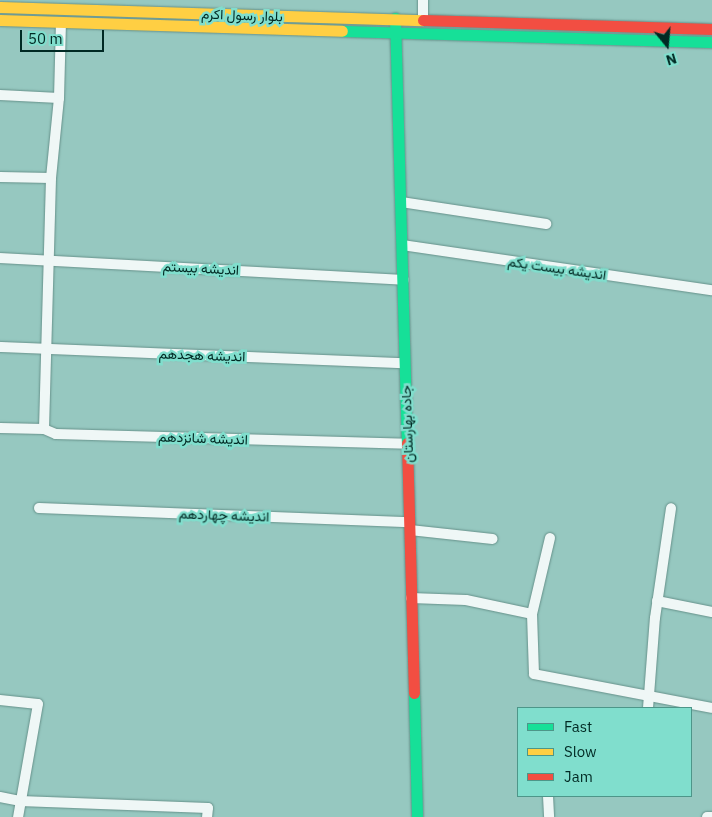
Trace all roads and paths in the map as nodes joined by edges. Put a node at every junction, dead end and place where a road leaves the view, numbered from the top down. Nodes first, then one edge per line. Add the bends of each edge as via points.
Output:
1 (424, 0) edge
2 (98, 5) edge
3 (0, 7) edge
4 (395, 18) junction
5 (423, 18) junction
6 (0, 20) edge
7 (61, 23) junction
8 (712, 29) edge
9 (394, 32) junction
10 (712, 42) edge
11 (0, 96) edge
12 (59, 98) junction
13 (0, 177) edge
14 (51, 178) junction
15 (400, 202) junction
16 (546, 224) dead end
17 (402, 245) junction
18 (0, 258) edge
19 (51, 259) junction
20 (403, 280) junction
21 (712, 290) edge
22 (0, 347) edge
23 (46, 349) junction
24 (405, 364) junction
25 (0, 428) edge
26 (44, 429) junction
27 (407, 444) junction
28 (39, 508) dead end
29 (671, 508) dead end
30 (410, 526) junction
31 (550, 538) dead end
32 (493, 539) dead end
33 (411, 598) junction
34 (657, 601) junction
35 (712, 612) edge
36 (532, 614) junction
37 (650, 696) junction
38 (0, 700) edge
39 (648, 707) edge
40 (712, 708) edge
41 (0, 797) edge
42 (548, 797) edge
43 (20, 801) junction
44 (18, 817) edge
45 (207, 817) edge
46 (417, 817) edge
47 (549, 817) edge
48 (707, 817) edge
49 (712, 817) edge

1 - 5 street
2 - 3 main road, بلوار رسول اکرم
2 - 4 main road, بلوار رسول اکرم
4 - 5 main road, بلوار رسول اکرم
4 - 9 main road
5 - 8 main road, بلوار رسول اکرم
6 - 7 main road, بلوار رسول اکرم
7 - 9 main road, بلوار رسول اکرم
7 - 12 street
9 - 10 main road, بلوار رسول اکرم
9 - 15 main road, جاده بهارستان
11 - 12 street
12 - 14 street
13 - 14 street
14 - 19 street
15 - 16 street
15 - 17 main road, جاده بهارستان
17 - 20 main road, جاده بهارستان
17 - 21 street, اندیشه بیست یکم
18 - 19 street, اندیشه بیستم
19 - 20 street, اندیشه بیستم
19 - 23 street
20 - 24 main road, جاده بهارستان
22 - 23 street, اندیشه هجدهم
23 - 24 street, اندیشه هجدهم
23 - 26 street
24 - 27 main road, جاده بهارستان
25 - 26 street, اندیشه شانزدهم
26 - 27 street, اندیشه شانزدهم via 56,434
27 - 30 main road, جاده بهارستان
28 - 30 street, اندیشه چهاردهم
29 - 34 street
30 - 32 street, اندیشه چهاردهم
30 - 33 main road, جاده بهارستان
31 - 36 street
33 - 36 street via 466,600
33 - 46 main road, جاده بهارستان
34 - 35 street
34 - 37 street
36 - 37 street via 534,674
37 - 39 street
37 - 40 street
38 - 43 street via 38,704
41 - 43 street
42 - 47 street
43 - 44 street
43 - 45 street via 208,808
48 - 49 street

